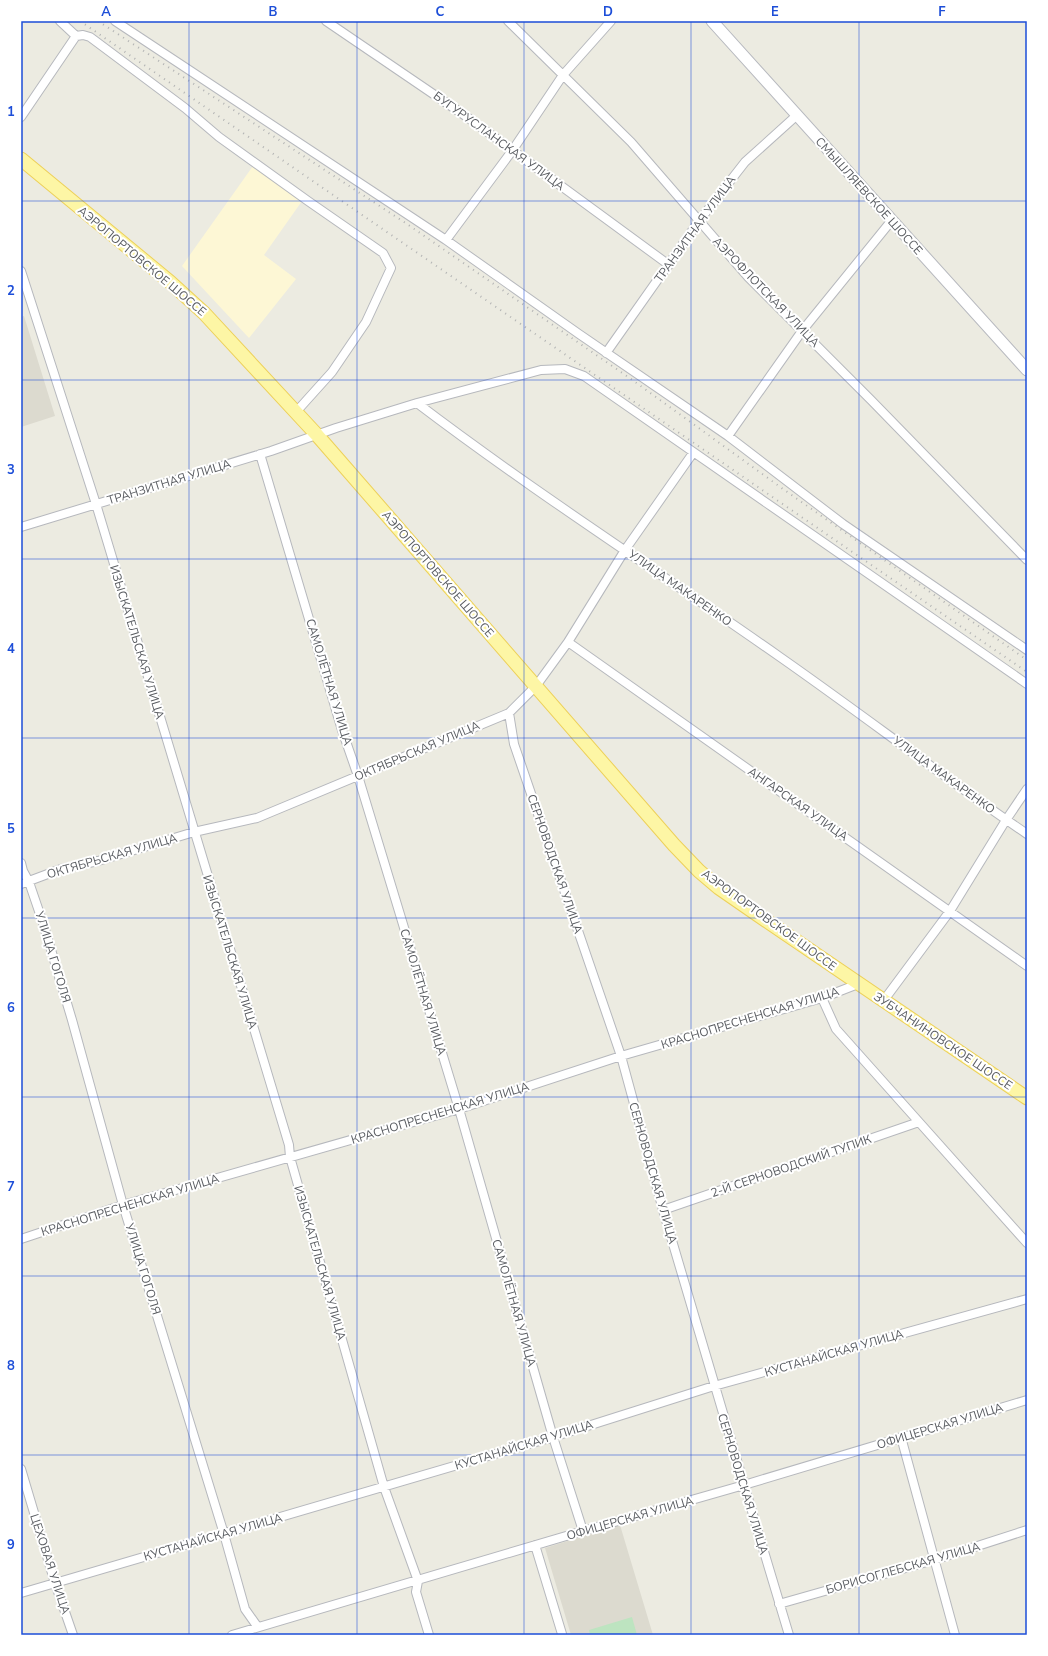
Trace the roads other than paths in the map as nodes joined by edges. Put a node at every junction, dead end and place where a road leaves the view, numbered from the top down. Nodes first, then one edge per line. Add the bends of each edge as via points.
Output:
1 (60, 21) edge
2 (115, 21) edge
3 (326, 21) edge
4 (508, 21) edge
5 (612, 21) edge
6 (712, 21) edge
7 (76, 36) junction
8 (563, 75) junction
9 (796, 116) junction
10 (21, 117) edge
11 (512, 151) junction
12 (21, 159) edge
13 (892, 220) junction
14 (699, 221) junction
15 (446, 240) junction
16 (669, 265) junction
17 (21, 271) edge
18 (802, 331) junction
19 (606, 353) junction
20 (1027, 370) edge
21 (417, 403) junction
22 (296, 412) junction
23 (317, 435) junction
24 (728, 436) junction
25 (693, 452) junction
26 (260, 454) junction
27 (96, 504) junction
28 (21, 527) edge
29 (626, 550) junction
30 (1027, 560) edge
31 (568, 642) junction
32 (1027, 650) edge
33 (1027, 684) edge
34 (536, 686) junction
35 (509, 713) junction
36 (358, 776) junction
37 (1027, 788) edge
38 (1006, 820) junction
39 (194, 832) junction
40 (1027, 834) edge
41 (21, 863) edge
42 (30, 882) junction
43 (21, 884) edge
44 (950, 912) junction
45 (1027, 966) edge
46 (858, 984) junction
47 (822, 998) junction
48 (884, 1000) junction
49 (621, 1056) junction
50 (1027, 1098) edge
51 (458, 1109) junction
52 (918, 1122) junction
53 (290, 1157) junction
54 (123, 1205) junction
55 (663, 1210) junction
56 (21, 1239) edge
57 (1027, 1243) edge
58 (1027, 1299) edge
59 (714, 1386) junction
60 (1027, 1400) edge
61 (553, 1437) junction
62 (901, 1437) junction
63 (21, 1470) edge
64 (744, 1486) junction
65 (384, 1487) junction
66 (1027, 1530) edge
67 (583, 1531) junction
68 (224, 1534) junction
69 (535, 1545) junction
70 (934, 1560) junction
71 (418, 1581) junction
72 (55, 1583) junction
73 (21, 1593) edge
74 (779, 1604) junction
75 (257, 1626) junction
76 (562, 1634) dead end
77 (73, 1635) edge
78 (232, 1635) edge
79 (429, 1635) edge
80 (790, 1635) edge
81 (955, 1635) edge

1 - 7 street
2 - 15 street
3 - 11 street, БУГУРУСЛАНСКАЯ УЛИЦА
4 - 8 street, АЭРОФЛОТСКАЯ УЛИЦА
5 - 8 street
6 - 9 street, СМЫШЛЯЕВСКОЕ ШОССЕ
7 - 10 street
7 - 22 street via 90,37 185,108 220,138 383,253 391,268 366,322 332,372
8 - 11 street
8 - 14 street, АЭРОФЛОТСКАЯ УЛИЦА via 631,142
9 - 13 street, СМЫШЛЯЕВСКОЕ ШОССЕ
9 - 14 street, ТРАНЗИТНАЯ УЛИЦА via 745,162
11 - 15 street
11 - 16 street, БУГУРУСЛАНСКАЯ УЛИЦА
12 - 22 main road, АЭРОПОРТОВСКОЕ ШОССЕ via 204,313
13 - 18 street
13 - 20 street, СМЫШЛЯЕВСКОЕ ШОССЕ
14 - 16 street, ТРАНЗИТНАЯ УЛИЦА
14 - 18 street, АЭРОФЛОТСКАЯ УЛИЦА via 748,277
15 - 19 street
16 - 19 street, ТРАНЗИТНАЯ УЛИЦА
17 - 27 street, ИЗЫСКАТЕЛЬСКАЯ УЛИЦА
18 - 24 street
18 - 30 street, АЭРОФЛОТСКАЯ УЛИЦА
19 - 24 street
21 - 23 street
21 - 25 street via 541,370 565,369 584,376
21 - 29 street, УЛИЦА МАКАРЕНКО via 466,440
22 - 23 main road, АЭРОПОРТОВСКОЕ ШОССЕ
23 - 26 street, ТРАНЗИТНАЯ УЛИЦА
23 - 34 main road, АЭРОПОРТОВСКОЕ ШОССЕ
24 - 32 street via 843,524
25 - 29 street, ОКТЯБРЬСКАЯ УЛИЦА
25 - 33 street
26 - 27 street, ТРАНЗИТНАЯ УЛИЦА
26 - 36 street, САМОЛЁТНАЯ УЛИЦА
27 - 28 street, ТРАНЗИТНАЯ УЛИЦА
27 - 39 street, ИЗЫСКАТЕЛЬСКАЯ УЛИЦА
29 - 31 street, ОКТЯБРЬСКАЯ УЛИЦА
29 - 38 street, УЛИЦА МАКАРЕНКО
31 - 34 street, ОКТЯБРЬСКАЯ УЛИЦА
31 - 44 street, АНГАРСКАЯ УЛИЦА
34 - 35 street, ОКТЯБРЬСКАЯ УЛИЦА
34 - 46 main road, АЭРОПОРТОВСКОЕ ШОССЕ via 699,871 758,916
35 - 36 street, ОКТЯБРЬСКАЯ УЛИЦА
35 - 49 street, СЕРНОВОДСКАЯ УЛИЦА via 514,744
36 - 39 street, ОКТЯБРЬСКАЯ УЛИЦА via 257,818
36 - 51 street, САМОЛЁТНАЯ УЛИЦА
37 - 38 street
38 - 40 street, УЛИЦА МАКАРЕНКО
38 - 44 street
39 - 42 street, ОКТЯБРЬСКАЯ УЛИЦА via 98,861 61,869
39 - 53 street, ИЗЫСКАТЕЛЬСКАЯ УЛИЦА via 289,1145
41 - 42 street, УЛИЦА ГОГОЛЯ
42 - 43 street, ОКТЯБРЬСКАЯ УЛИЦА
42 - 54 street, УЛИЦА ГОГОЛЯ via 72,1020
44 - 45 street, АНГАРСКАЯ УЛИЦА
44 - 48 street
46 - 47 street, КРАСНОПРЕСНЕНСКАЯ УЛИЦА
46 - 48 main road, ЗУБЧАНИНОВСКОЕ ШОССЕ
47 - 49 street, КРАСНОПРЕСНЕНСКАЯ УЛИЦА
47 - 52 street via 836,1029
48 - 50 main road, ЗУБЧАНИНОВСКОЕ ШОССЕ
49 - 51 street, КРАСНОПРЕСНЕНСКАЯ УЛИЦА
49 - 55 street, СЕРНОВОДСКАЯ УЛИЦА
51 - 53 street, КРАСНОПРЕСНЕНСКАЯ УЛИЦА
51 - 61 street, САМОЛЁТНАЯ УЛИЦА
52 - 55 street, 2-Й СЕРНОВОДСКИЙ ТУПИК
52 - 57 street
53 - 54 street, КРАСНОПРЕСНЕНСКАЯ УЛИЦА
53 - 65 street, ИЗЫСКАТЕЛЬСКАЯ УЛИЦА
54 - 56 street, КРАСНОПРЕСНЕНСКАЯ УЛИЦА
54 - 68 street, УЛИЦА ГОГОЛЯ
55 - 59 street, СЕРНОВОДСКАЯ УЛИЦА
58 - 59 street, КУСТАНАЙСКАЯ УЛИЦА
59 - 61 street, КУСТАНАЙСКАЯ УЛИЦА
59 - 64 street, СЕРНОВОДСКАЯ УЛИЦА
60 - 62 street, ОФИЦЕРСКАЯ УЛИЦА
61 - 65 street, КУСТАНАЙСКАЯ УЛИЦА
61 - 67 street, САМОЛЁТНАЯ УЛИЦА
62 - 64 street, ОФИЦЕРСКАЯ УЛИЦА
62 - 70 street
63 - 72 street, ЦЕХОВАЯ УЛИЦА
64 - 67 street, ОФИЦЕРСКАЯ УЛИЦА
64 - 74 street, СЕРНОВОДСКАЯ УЛИЦА
65 - 68 street, КУСТАНАЙСКАЯ УЛИЦА
65 - 71 street, ИЗЫСКАТЕЛЬСКАЯ УЛИЦА
66 - 70 street, БОРИСОГЛЕБСКАЯ УЛИЦА
67 - 69 street, ОФИЦЕРСКАЯ УЛИЦА
68 - 72 street, КУСТАНАЙСКАЯ УЛИЦА
68 - 75 street, УЛИЦА ГОГОЛЯ via 245,1609
69 - 71 street, ОФИЦЕРСКАЯ УЛИЦА
69 - 76 street
70 - 74 street, БОРИСОГЛЕБСКАЯ УЛИЦА
70 - 81 street
71 - 75 street, ОФИЦЕРСКАЯ УЛИЦА
71 - 79 street, ИЗЫСКАТЕЛЬСКАЯ УЛИЦА via 416,1592
72 - 73 street, КУСТАНАЙСКАЯ УЛИЦА
72 - 77 street, ЦЕХОВАЯ УЛИЦА
74 - 80 street, СЕРНОВОДСКАЯ УЛИЦА
75 - 78 street, ОФИЦЕРСКАЯ УЛИЦА

